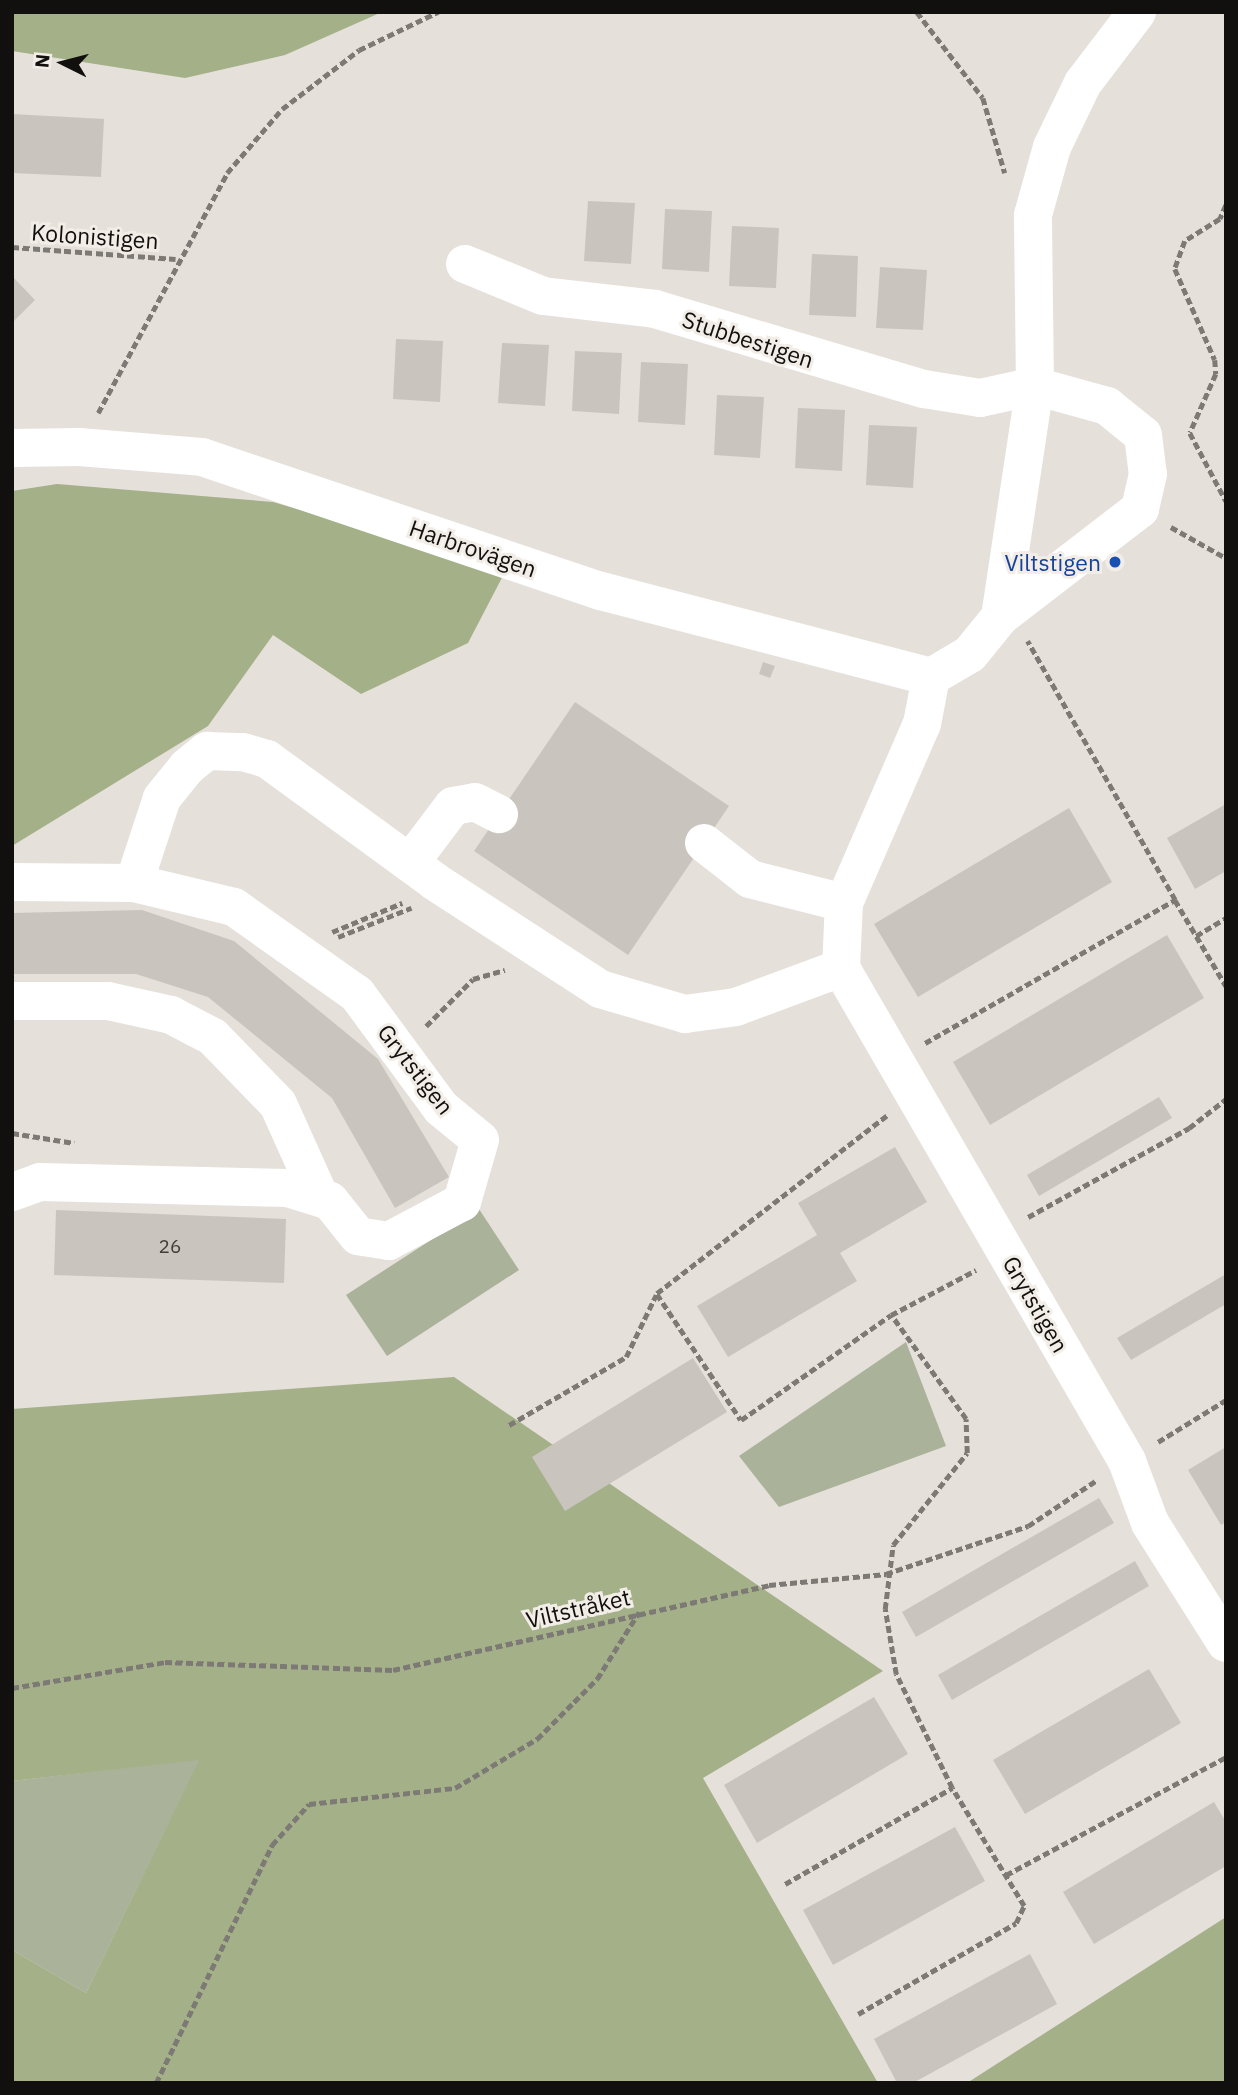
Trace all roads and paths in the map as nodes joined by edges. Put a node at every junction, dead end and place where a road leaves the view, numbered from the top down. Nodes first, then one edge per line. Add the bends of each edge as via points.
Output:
1 (438, 12) edge
2 (917, 12) edge
3 (1137, 12) edge
4 (1006, 181) dead end
5 (1226, 205) edge
6 (12, 247) edge
7 (176, 259) junction
8 (465, 264) dead end
9 (1035, 386) junction
10 (79, 447) junction
11 (12, 449) edge
12 (1226, 501) edge
13 (1140, 509) junction
14 (1226, 558) edge
15 (1000, 617) junction
16 (931, 677) junction
17 (499, 814) dead end
18 (704, 843) dead end
19 (430, 877) junction
20 (12, 882) edge
21 (134, 883) junction
22 (1175, 900) junction
23 (844, 903) junction
24 (1226, 918) edge
25 (1196, 936) junction
26 (300, 954) junction
27 (550, 956) junction
28 (841, 968) junction
29 (1226, 986) edge
30 (12, 1002) edge
31 (434, 1018) dead end
32 (894, 1061) junction
33 (912, 1097) junction
34 (1226, 1099) edge
35 (12, 1192) edge
36 (318, 1193) junction
37 (1002, 1244) junction
38 (657, 1294) junction
39 (891, 1315) junction
40 (1226, 1401) edge
41 (509, 1425) dead end
42 (1127, 1461) junction
43 (886, 1574) junction
44 (1215, 1602) edge
45 (639, 1612) junction
46 (1226, 1643) edge
47 (12, 1688) edge
48 (1226, 1757) edge
49 (952, 1788) junction
50 (1006, 1875) junction
51 (785, 1884) dead end
52 (858, 2014) dead end
53 (156, 2083) edge

1 - 7 path via 359,50 282,109 228,173
2 - 4 path via 983,98
3 - 9 street via 1083,83 1052,147 1033,215
5 - 12 path via 1220,219 1185,241 1175,269 1215,360 1216,374 1190,433
6 - 7 path, Kolonistigen
7 - 10 path
8 - 9 street, Stubbestigen via 543,296 656,310 924,389 980,398
9 - 13 street via 1107,406 1143,435 1148,474
9 - 15 street
10 - 11 street, Harbrovägen
10 - 16 street, Harbrovägen via 202,457 601,592
13 - 14 path
13 - 15 street
15 - 16 street via 970,654
15 - 22 path via 1025,636
16 - 23 street via 922,724
17 - 19 street via 475,802 453,806
18 - 23 street via 750,878
19 - 21 street via 267,759 207,751 162,798
19 - 26 path
19 - 26 path via 406,901
19 - 27 street
20 - 21 street, Grytstigen
21 - 26 street, Grytstigen via 234,907
22 - 25 path
22 - 32 path
23 - 28 street
24 - 25 path
25 - 29 path
26 - 36 street, Grytstigen via 356,994 441,1108 480,1140 462,1202 405,1237 358,1236
27 - 28 street via 600,989 685,1014 736,1007
27 - 31 path via 473,979
28 - 32 street, Grytstigen
30 - 36 street, Grytstigen via 108,1001 171,1015 213,1037 278,1104
32 - 33 street, Grytstigen
33 - 37 street, Grytstigen
33 - 38 path
34 - 37 path via 1189,1128
35 - 36 street via 40,1182
37 - 39 path
37 - 42 street, Grytstigen
38 - 39 path via 741,1420
38 - 41 path via 626,1357
39 - 43 path via 965,1419 967,1453 893,1545
40 - 42 path, Viltstråket
42 - 43 path, Viltstråket via 1028,1526
42 - 44 street, Grytstigen via 1150,1523
43 - 45 path, Viltstråket via 769,1585
43 - 49 path via 884,1609 896,1674
44 - 46 street, Grytstigen
45 - 47 path, Viltstråket via 393,1670 165,1662
45 - 53 path via 597,1679 537,1739 455,1788 309,1804 272,1845
48 - 50 path
49 - 50 path
49 - 51 path
50 - 52 path via 1024,1906 1016,1923

